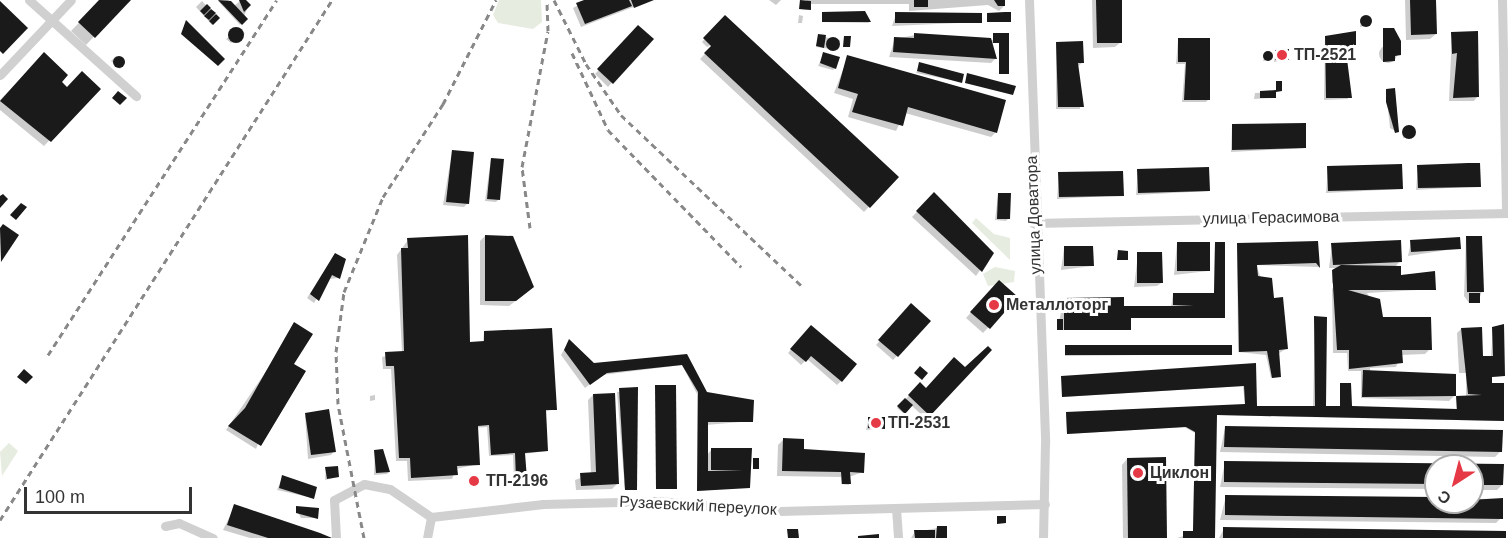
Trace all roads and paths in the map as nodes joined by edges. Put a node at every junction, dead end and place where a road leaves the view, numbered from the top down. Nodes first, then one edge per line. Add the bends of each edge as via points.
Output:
1 (29, 0) edge
2 (71, 0) edge
3 (1029, 0) edge
4 (1502, 0) edge
5 (51, 21) junction
6 (0, 75) edge
7 (136, 96) dead end
8 (1507, 213) edge
9 (1033, 223) junction
10 (1045, 504) junction
11 (896, 508) junction
12 (431, 517) junction
13 (165, 526) dead end
14 (213, 538) edge
15 (336, 538) edge
16 (427, 538) edge
17 (898, 538) edge
18 (1043, 538) edge

1 - 5 street
2 - 5 street
3 - 9 street, улица Доватора
4 - 8 street
5 - 6 street
5 - 7 street
8 - 9 street, улица Герасимова
9 - 10 street, улица Доватора
10 - 11 street, Рузаевский переулок
10 - 18 street, улица Доватора
11 - 12 street, Рузаевский переулок via 733,510 647,501 543,504
11 - 17 street
12 - 15 street via 390,489 364,484 334,500
12 - 16 street
13 - 14 street via 179,524

